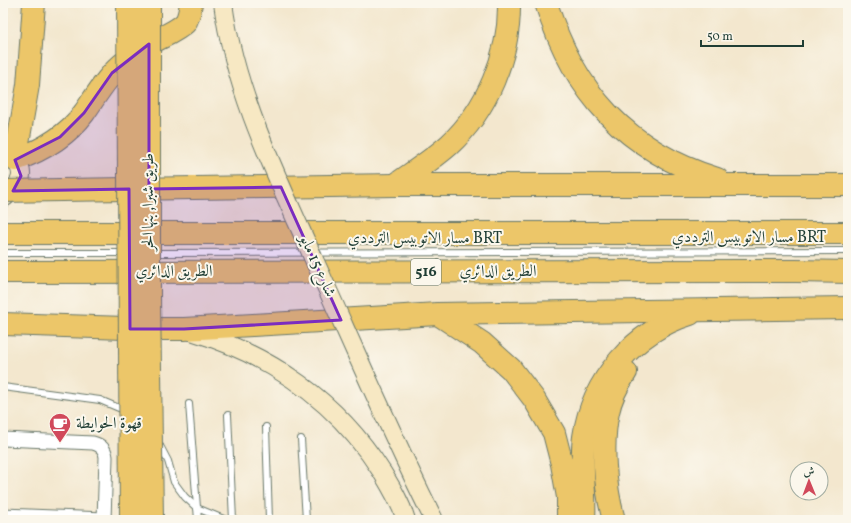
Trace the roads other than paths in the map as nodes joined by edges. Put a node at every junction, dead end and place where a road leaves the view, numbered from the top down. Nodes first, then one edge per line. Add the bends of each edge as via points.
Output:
1 (34, 3) edge
2 (116, 3) edge
3 (128, 3) edge
4 (148, 3) edge
5 (191, 3) edge
6 (223, 3) edge
7 (509, 3) edge
8 (546, 3) edge
9 (129, 33) junction
10 (9, 152) edge
11 (395, 185) junction
12 (742, 185) junction
13 (848, 185) edge
14 (3, 191) edge
15 (3, 199) edge
16 (3, 233) edge
17 (848, 233) edge
18 (848, 251) edge
19 (3, 253) edge
20 (3, 272) edge
21 (848, 272) edge
22 (848, 308) edge
23 (705, 310) junction
24 (438, 314) junction
25 (3, 324) edge
26 (184, 329) junction
27 (3, 387) edge
28 (189, 404) dead end
29 (228, 415) dead end
30 (136, 418) dead end
31 (145, 426) dead end
32 (266, 427) dead end
33 (3, 439) edge
34 (301, 439) dead end
35 (197, 508) junction
36 (3, 514) edge
37 (104, 520) edge
38 (131, 520) edge
39 (152, 520) edge
40 (198, 520) edge
41 (226, 520) edge
42 (233, 520) edge
43 (269, 520) edge
44 (306, 520) edge
45 (406, 520) edge
46 (434, 520) edge
47 (568, 520) edge
48 (584, 520) edge
49 (614, 520) edge

1 - 10 highway via 28,85
2 - 9 highway
3 - 9 highway, طريق شبرا, بنها الحر, bridge
4 - 39 highway, طريق شبرا, بنها الحر, bridge
5 - 10 highway via 185,23 124,62 68,130 46,147 31,154
6 - 46 main road, شارع 15 مايو, bridge via 236,64 269,158 399,450
7 - 11 highway via 508,26 500,63 478,109 463,130 436,157
8 - 12 highway via 563,51 576,73 599,104 626,131 647,147 681,166
9 - 38 highway, طريق شبرا, بنها الحر, bridge
10 - 15 main road via 21,170 20,181
11 - 12 highway
11 - 14 highway, bridge
12 - 13 highway
16 - 17 highway
18 - 19 lane, مسار الاتوبيس الترددي BRT
20 - 21 highway, الطريق الدائري / 516
22 - 23 highway
23 - 24 highway
23 - 48 highway via 666,324 648,335 622,358 605,379 588,417 584,437
23 - 49 highway via 677,323 652,341 630,365 614,395 608,412 605,452 608,493
24 - 26 highway
24 - 47 highway via 482,343 511,369 534,399 554,433 568,497
25 - 26 highway
26 - 45 main road via 212,338 266,362 314,395 356,436 374,459 390,484
27 - 30 lane via 100,400 122,408
28 - 35 lane
29 - 42 lane
31 - 35 lane via 163,450 179,491
32 - 43 lane
33 - 37 street via 98,444 106,457
34 - 44 lane
35 - 40 lane
35 - 41 lane
36 - 37 street

